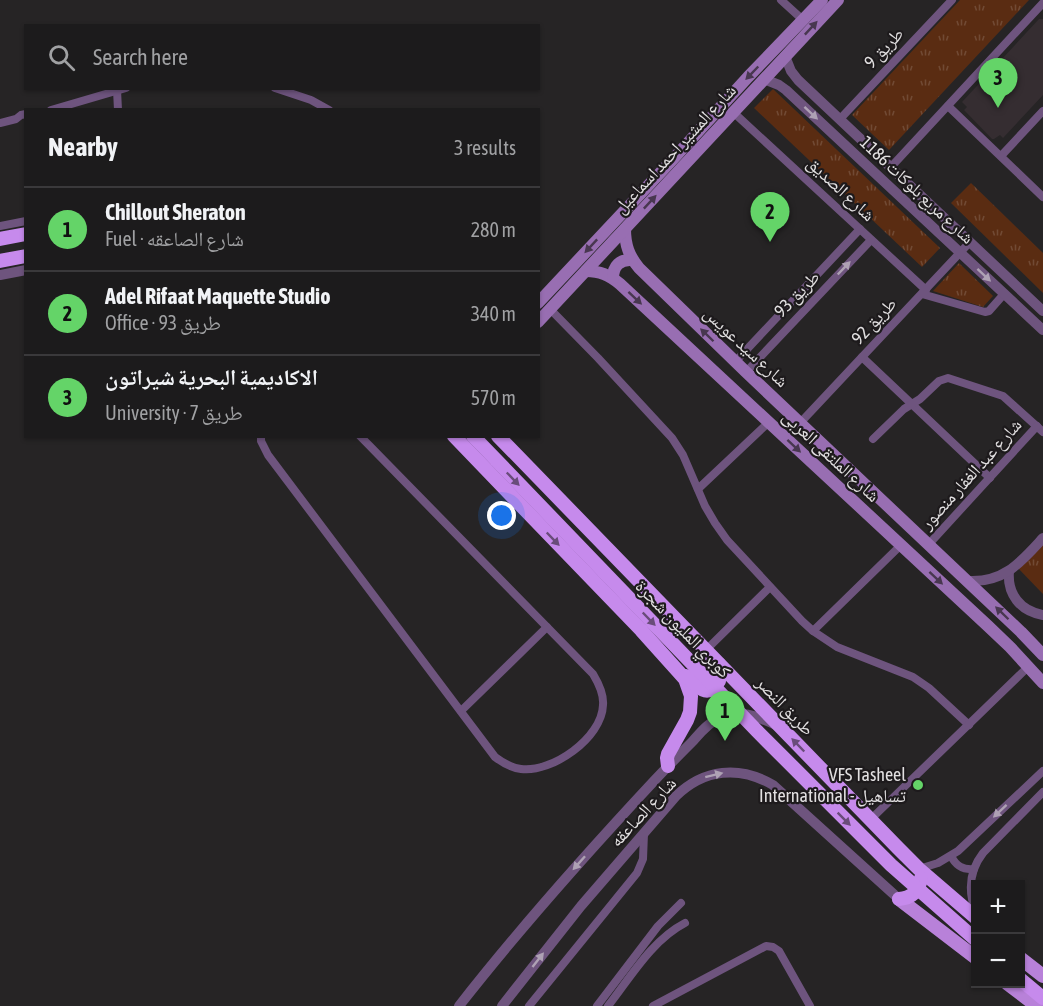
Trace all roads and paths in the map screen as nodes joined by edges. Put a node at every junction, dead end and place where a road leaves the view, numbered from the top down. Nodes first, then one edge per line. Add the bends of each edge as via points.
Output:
1 (781, 0) edge
2 (822, 0) edge
3 (838, 0) edge
4 (952, 0) edge
5 (1043, 3) edge
6 (803, 20) junction
7 (785, 56) junction
8 (764, 79) junction
9 (118, 90) edge
10 (121, 90) edge
11 (281, 90) edge
12 (948, 106) junction
13 (58, 108) edge
14 (118, 108) edge
15 (325, 108) edge
16 (1043, 111) edge
17 (733, 112) junction
18 (24, 114) edge
19 (16, 119) junction
20 (840, 119) junction
21 (24, 120) edge
22 (0, 123) edge
23 (1001, 156) junction
24 (679, 162) junction
25 (891, 168) junction
26 (874, 172) junction
27 (888, 186) junction
28 (1043, 197) edge
29 (24, 221) edge
30 (0, 226) edge
31 (625, 229) junction
32 (860, 229) junction
33 (24, 234) edge
34 (0, 239) edge
35 (872, 240) junction
36 (970, 242) junction
37 (960, 253) junction
38 (24, 256) edge
39 (632, 260) junction
40 (0, 261) edge
41 (24, 270) edge
42 (586, 271) junction
43 (0, 275) edge
44 (613, 278) junction
45 (924, 292) junction
46 (1004, 294) junction
47 (542, 301) edge
48 (1043, 311) edge
49 (1043, 330) edge
50 (862, 357) junction
51 (735, 362) junction
52 (746, 372) junction
53 (912, 404) junction
54 (769, 422) junction
55 (801, 422) junction
56 (1040, 429) edge
57 (261, 438) edge
58 (362, 438) edge
59 (456, 438) edge
60 (475, 438) edge
61 (500, 438) edge
62 (873, 439) dead end
63 (990, 478) junction
64 (698, 489) junction
65 (1043, 537) edge
66 (929, 544) junction
67 (901, 545) junction
68 (1009, 571) junction
69 (968, 581) junction
70 (770, 587) junction
71 (1043, 615) edge
72 (547, 627) junction
73 (813, 631) junction
74 (705, 650) junction
75 (1043, 655) edge
76 (719, 664) junction
77 (1029, 666) junction
78 (679, 671) junction
79 (1043, 683) edge
80 (461, 711) junction
81 (969, 725) junction
82 (781, 728) junction
83 (668, 766) junction
84 (1043, 771) edge
85 (1043, 792) edge
86 (871, 819) junction
87 (644, 833) junction
88 (951, 856) junction
89 (919, 869) junction
90 (974, 869) junction
91 (972, 880) edge
92 (899, 899) junction
93 (681, 903) dead end
94 (971, 913) edge
95 (685, 923) dead end
96 (971, 936) edge
97 (971, 955) edge
98 (1025, 962) edge
99 (1043, 976) edge
100 (1025, 983) edge
101 (1013, 988) edge
102 (1043, 998) edge
103 (459, 1006) edge
104 (502, 1006) edge
105 (529, 1006) edge
106 (597, 1006) edge
107 (608, 1006) edge
108 (652, 1006) edge
109 (810, 1006) edge
110 (1037, 1006) edge

1 - 6 street
2 - 6 main road, شارع المشير احمد اسماعيل
7 -> 3 main road, شارع المشير احمد اسماعيل
4 - 20 street, طريق 9
5 - 12 street
6 -> 24 main road, شارع المشير احمد اسماعيل via 748,77
7 - 8 main road, شارع المشير احمد اسماعيل
7 - 20 street, شارع مربع بلوكات 1186 via 791,72
8 - 17 main road, شارع المشير احمد اسماعيل
8 -> 26 street, شارع مربع بلوكات 1186 via 786,90
9 - 13 street
10 - 14 street
11 - 15 street
12 - 23 street
12 - 25 street
16 - 23 street
17 - 24 main road, شارع المشير احمد اسماعيل
17 - 32 street, شارع الصديق
18 - 19 street
19 - 21 street
19 - 22 street
20 - 25 street, شارع مربع بلوكات 1186
23 - 28 street
31 -> 24 main road, شارع المشير احمد اسماعيل
24 -> 47 main road, شارع المشير احمد اسماعيل
25 - 26 street
25 - 27 street
25 - 36 street, شارع مربع بلوكات 1186
26 - 27 street, شارع مربع بلوكات 1186
27 - 37 street, شارع مربع بلوكات 1186
29 - 30 street
31 - 39 main road, شارع سيد عويس
31 - 42 main road, شارع المشير احمد اسماعيل
32 - 35 street, شارع الصديق
32 - 51 street, طريق 93
33 - 34 highway
35 - 45 street, شارع الصديق
52 -> 35 street, طريق 93
36 - 37 street, طريق 92
36 - 48 street, شارع مربع بلوكات 1186
37 - 45 street, طريق 92
37 -> 46 street, شارع مربع بلوكات 1186
38 - 40 highway
39 - 44 main road via 618,264
51 -> 39 main road, شارع سيد عويس
41 - 43 street
42 - 44 main road, شارع الملتقى العربى
42 - 47 main road, شارع المشير احمد اسماعيل
44 -> 54 main road, شارع الملتقى العربى
45 - 46 street via 985,312
45 - 50 street, طريق 92
46 - 49 street, شارع مربع بلوكات 1186
47 - 64 street via 672,438
50 - 53 street
50 - 55 street, طريق 92
51 - 52 main road, شارع سيد عويس
52 - 55 main road, شارع سيد عويس
53 - 56 street via 939,381 951,378 1003,396
53 - 62 street
53 - 63 street
54 - 64 street
54 -> 67 main road, شارع الملتقى العربى
55 - 66 main road, شارع سيد عويس
56 - 63 street, شارع عبد الغفار منصور
57 - 80 street via 268,455
58 - 72 street
59 -> 78 highway
60 -> 96 highway, كوبري المليون شجرة, bridge via 757,731 891,865
61 - 74 highway, طريق النصر
63 - 66 street, شارع عبد الغفار منصور
64 - 70 street via 727,540
65 - 68 street
66 - 69 main road, شارع سيد عويس
67 - 73 street
67 -> 77 main road, شارع الملتقى العربى
68 - 69 street via 988,580
68 - 71 street via 1011,591 1018,602
75 -> 69 main road, شارع سيد عويس
70 - 73 street
70 - 74 street
72 - 80 street
72 - 80 street via 599,684 604,706 588,739 564,757 519,769 495,757
73 - 81 street via 837,647 913,677
74 - 76 highway, طريق النصر
76 - 78 highway via 719,681 709,690 699,688
76 - 82 highway, طريق النصر
77 - 79 main road, شارع الملتقى العربى
77 - 81 street
78 - 83 highway via 689,687 691,704 687,720 668,754
81 - 86 street
82 - 83 street, شارع الصاعقه via 748,714 723,717 707,726
86 -> 82 highway, طريق النصر
83 -> 103 street, شارع الصاعقه via 542,905
84 -> 88 street
85 - 90 street via 983,853
86 - 89 highway, طريق النصر
87 -> 92 street, شارع الصاعقه via 676,796 694,782 724,772 750,774 780,790
104 -> 87 street, شارع الصاعقه
87 - 105 street via 643,860 637,873
88 - 89 street
88 - 90 street via 960,867
89 - 92 highway via 921,881 915,892
89 - 94 highway, طريق النصر
90 - 91 street
92 - 97 main road
93 - 106 street via 658,926
95 - 107 street via 657,944
98 - 99 main road
100 - 102 highway
101 - 110 main road
108 - 109 street via 766,946 779,951

